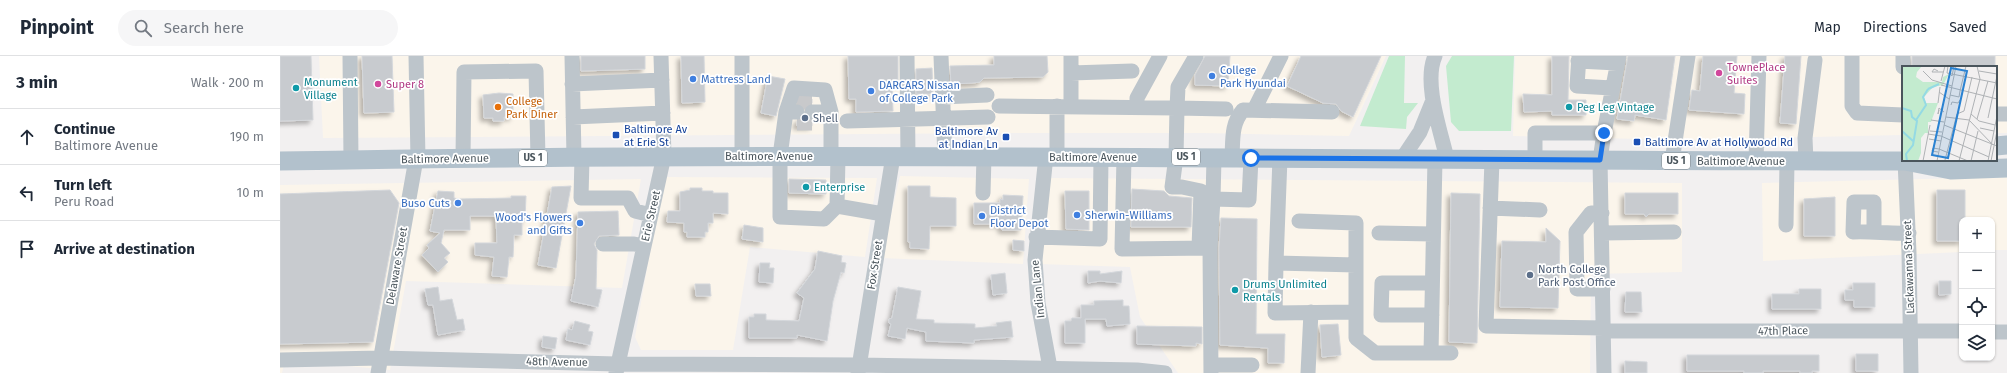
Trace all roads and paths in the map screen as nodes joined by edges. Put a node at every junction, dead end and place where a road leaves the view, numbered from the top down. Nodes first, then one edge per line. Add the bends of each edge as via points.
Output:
1 (350, 56) edge
2 (416, 56) edge
3 (572, 56) edge
4 (662, 56) edge
5 (742, 56) edge
6 (907, 56) edge
7 (941, 56) edge
8 (1071, 56) edge
9 (1160, 56) edge
10 (1196, 56) edge
11 (1281, 56) edge
12 (1435, 56) edge
13 (1688, 56) edge
14 (1759, 56) edge
15 (1852, 56) edge
16 (1578, 59) edge
17 (1618, 60) edge
18 (1816, 60) dead end
19 (1132, 71) dead end
20 (1071, 73) junction
21 (662, 80) junction
22 (572, 84) junction
23 (1612, 88) junction
24 (987, 95) dead end
25 (942, 97) junction
26 (1434, 99) junction
27 (1000, 106) dead end
28 (1064, 106) junction
29 (1137, 107) junction
30 (1177, 108) junction
31 (1226, 109) dead end
32 (1254, 110) junction
33 (831, 112) junction
34 (1332, 112) dead end
35 (663, 113) junction
36 (812, 113) tunnel mouth
37 (1902, 115) edge
38 (573, 117) junction
39 (988, 117) dead end
40 (943, 119) junction
41 (908, 120) junction
42 (847, 121) dead end
43 (1604, 133) junction
44 (2007, 145) edge
45 (1997, 146) edge
46 (664, 156) junction
47 (742, 156) junction
48 (780, 156) junction
49 (835, 156) junction
50 (984, 156) junction
51 (1052, 156) junction
52 (578, 157) junction
53 (901, 157) junction
54 (1101, 157) junction
55 (1124, 157) junction
56 (1176, 157) junction
57 (538, 158) junction
58 (945, 158) junction
59 (1223, 158) junction
60 (1251, 158) junction
61 (1280, 158) junction
62 (417, 159) junction
63 (463, 159) junction
64 (1402, 159) junction
65 (1441, 159) junction
66 (351, 160) junction
67 (1492, 160) junction
68 (1535, 160) junction
69 (1600, 160) junction
70 (1902, 160) edge
71 (280, 161) edge
72 (1672, 161) junction
73 (1756, 161) junction
74 (1796, 161) junction
75 (1907, 161) edge
76 (1911, 161) edge
77 (2007, 168) edge
78 (983, 193) dead end
79 (1213, 199) junction
80 (836, 206) junction
81 (1490, 208) junction
82 (1540, 210) dead end
83 (1602, 213) junction
84 (883, 214) junction
85 (651, 215) junction
86 (1299, 221) dead end
87 (1786, 224) dead end
88 (1874, 231) dead end
89 (1674, 232) dead end
90 (1379, 233) dead end
91 (1602, 233) junction
92 (1909, 233) junction
93 (1433, 234) junction
94 (1036, 237) junction
95 (603, 244) dead end
96 (644, 246) junction
97 (1204, 248) junction
98 (1276, 263) junction
99 (1356, 264) junction
100 (1432, 283) junction
101 (1603, 289) junction
102 (1311, 312) junction
103 (1356, 312) junction
104 (1432, 315) junction
105 (1604, 330) junction
106 (1911, 330) junction
107 (1959, 331) edge
108 (1995, 332) edge
109 (2007, 332) edge
110 (1431, 353) junction
111 (1451, 354) dead end
112 (381, 358) junction
113 (280, 360) edge
114 (1252, 365) dead end
115 (617, 368) edge
116 (858, 369) edge
117 (1211, 369) edge
118 (1051, 371) edge
119 (378, 373) edge
120 (1165, 373) edge
121 (1308, 373) edge
122 (1604, 373) edge
123 (1911, 373) edge

1 - 66 street
2 - 62 street, Delaware Street
3 - 22 street
4 - 21 street, Erie Street
5 - 47 street
6 - 41 street, Fox Street
7 - 25 street
8 - 20 street, Indian Lane
9 - 29 street via 1137,98
10 - 30 street via 1178,88
11 - 32 street
12 - 26 street via 1432,71
13 - 72 street
14 - 73 street
15 - 37 street via 1852,106 1856,113
16 - 17 street
16 - 23 street via 1577,86
17 - 23 street
18 - 74 street via 1805,138
19 - 20 street
20 - 28 street, Indian Lane
21 - 22 street
21 - 35 street, Erie Street
22 - 38 street
23 - 43 street
24 - 25 street
25 - 40 street
26 - 64 street via 1422,128
26 - 65 street
27 - 28 street
28 - 29 street
28 - 51 street, Indian Lane
29 - 30 street
30 - 31 street
30 - 56 street
32 - 34 street
32 - 59 street via 1243,110 1237,117
33 - 36 street
33 - 48 street via 825,90 794,88 794,112
33 - 49 street
35 - 38 street
35 - 46 street, Erie Street
38 - 52 street
39 - 40 street
40 - 41 street
40 - 58 street
41 - 42 street
41 - 53 street, Fox Street
43 - 68 street via 1535,133
43 - 69 street
44 - 45 main road
46 - 47 main road, Baltimore Avenue / US 1
46 - 52 main road, Baltimore Avenue / US 1
46 - 85 street, Erie Street
47 - 48 main road, Baltimore Avenue / US 1
48 - 49 main road, Baltimore Avenue / US 1
48 - 80 street via 780,217 824,219
49 - 53 main road, Baltimore Avenue / US 1
49 - 80 street
50 - 51 main road, Baltimore Avenue / US 1
50 - 58 main road, Baltimore Avenue / US 1
50 - 78 street
51 - 54 main road, Baltimore Avenue / US 1
51 - 94 street, Indian Lane
52 - 57 main road, Baltimore Avenue / US 1
52 - 85 street via 581,198 628,198 635,212
53 - 58 main road, Baltimore Avenue / US 1
53 - 84 street, Fox Street
54 - 55 main road, Baltimore Avenue / US 1
54 - 94 street via 1100,239
55 - 56 main road, Baltimore Avenue / US 1
55 - 97 street via 1122,248
56 - 59 main road, Baltimore Avenue / US 1
56 - 97 street via 1172,187 1201,191
57 - 63 main road, Baltimore Avenue / US 1
57 - 63 street via 536,71 464,72
59 - 60 main road, Baltimore Avenue / US 1
59 - 79 street
60 - 61 main road, Baltimore Avenue / US 1
60 - 79 street via 1250,200
61 - 64 main road, Baltimore Avenue / US 1
61 - 98 street
62 - 63 main road, Baltimore Avenue / US 1
62 - 66 main road, Baltimore Avenue / US 1
62 - 112 street, Delaware Street
64 - 65 main road, Baltimore Avenue / US 1
65 - 67 main road, Baltimore Avenue / US 1
65 - 93 street
66 - 71 main road, Baltimore Avenue / US 1
67 - 68 main road, Baltimore Avenue / US 1
67 - 81 street
68 - 69 main road, Baltimore Avenue / US 1
69 - 72 main road, Baltimore Avenue / US 1
69 - 83 street
70 - 74 main road, Baltimore Avenue / US 1
72 - 73 main road, Baltimore Avenue / US 1
73 - 74 main road, Baltimore Avenue / US 1
74 - 87 street
75 - 92 street, Lackawanna Street
76 - 77 main road, Baltimore Avenue / US 1 via 1951,170
79 - 97 street
80 - 84 street
81 - 82 street
81 - 105 street, 47th Place via 1486,326
83 - 91 street
83 - 101 street via 1591,213 1576,232 1577,289
84 - 116 street, Fox Street
85 - 96 street, Erie Street
86 - 99 street via 1356,223
88 - 92 street via 1884,234
89 - 91 street
90 - 93 street
91 - 101 street
92 - 106 street, Lackawanna Street
93 - 100 street
94 - 118 street, Indian Lane via 1035,279
95 - 96 street
96 - 115 street, Erie Street
97 - 117 street
98 - 99 street
98 - 102 street via 1275,313
99 - 103 street
100 - 104 street
100 - 104 street via 1382,283 1381,315
101 - 105 street
102 - 103 street
102 - 121 street
103 - 110 street via 1356,338 1375,353
104 - 110 street
105 - 106 street, 47th Place
105 - 122 street
106 - 107 street, 47th Place
106 - 123 street, Lackawanna Street
108 - 109 street
110 - 111 street
112 - 113 street, 48th Avenue
112 - 115 street, 48th Avenue
112 - 119 street, Delaware Street
114 - 117 street
115 - 116 street, 48th Avenue
116 - 118 street, 48th Avenue
118 - 120 street, 48th Avenue via 1137,370

